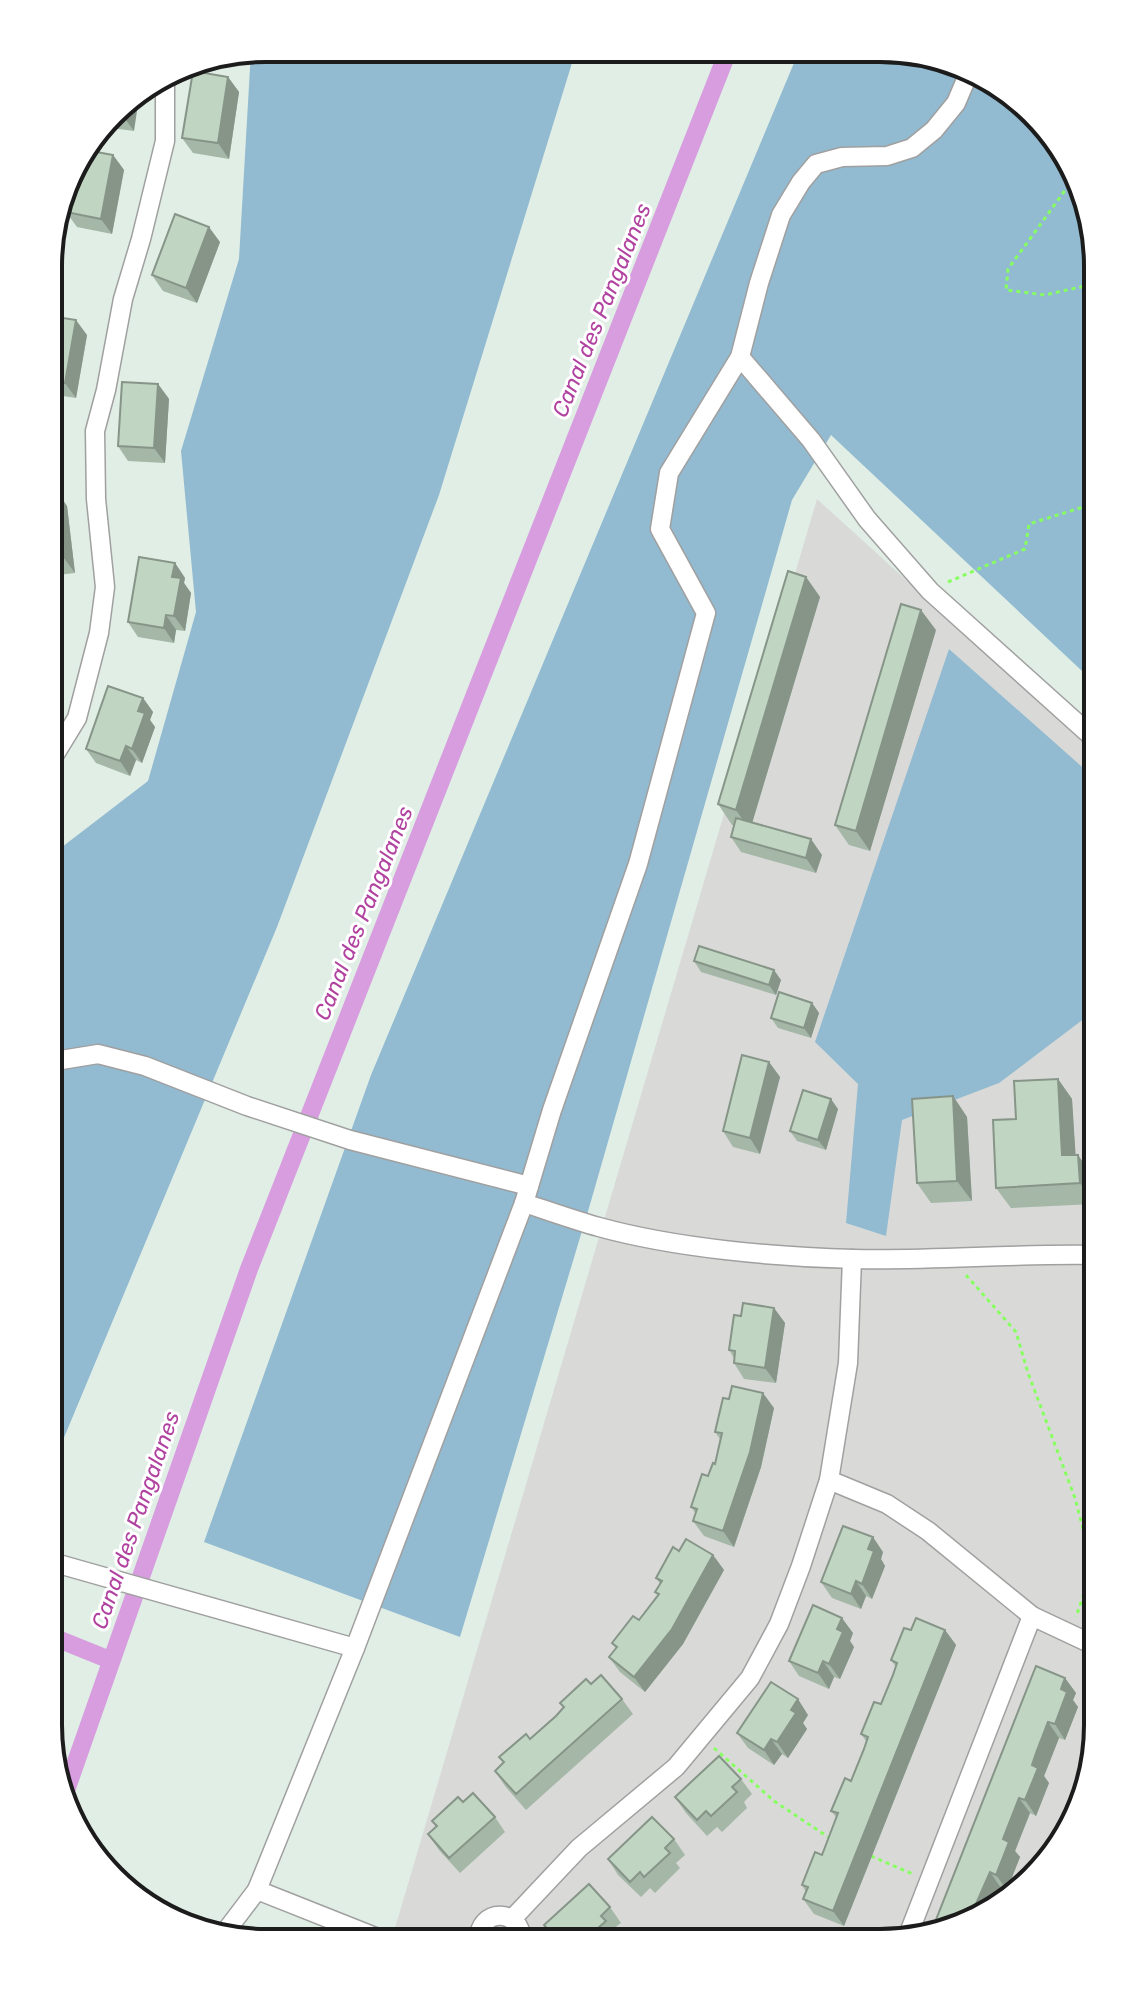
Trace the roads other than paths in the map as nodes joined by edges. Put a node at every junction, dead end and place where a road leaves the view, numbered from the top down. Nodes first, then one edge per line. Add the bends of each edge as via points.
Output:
1 (965, 81) edge
2 (165, 89) edge
3 (740, 357) junction
4 (1084, 729) edge
5 (62, 743) edge
6 (62, 1060) edge
7 (526, 1195) junction
8 (1084, 1255) edge
9 (852, 1259) junction
10 (829, 1480) junction
11 (62, 1565) edge
12 (1032, 1616) junction
13 (1084, 1641) edge
14 (355, 1648) junction
15 (257, 1890) junction
16 (512, 1919) junction
17 (230, 1925) edge
18 (912, 1926) edge
19 (355, 1929) edge
20 (481, 1929) edge
21 (520, 1929) edge

1 - 3 street via 956,103 912,148 816,164 801,182 781,215
2 - 5 street via 165,141 95,431 105,587 99,633 77,718
3 - 4 street via 930,591
3 - 7 street via 669,473 660,529 706,613 638,864
6 - 7 street via 98,1054 145,1066 247,1106
7 - 9 street via 601,1228 763,1253
7 - 14 street
8 - 9 street
9 - 10 street via 848,1363
10 - 12 street via 887,1504 928,1531
10 - 16 street via 779,1624 750,1678 676,1767 579,1848
11 - 14 street
12 - 13 street
12 - 18 street
14 - 15 street
15 - 17 street
15 - 19 street
16 - 20 street via 498,1916
16 - 21 street

